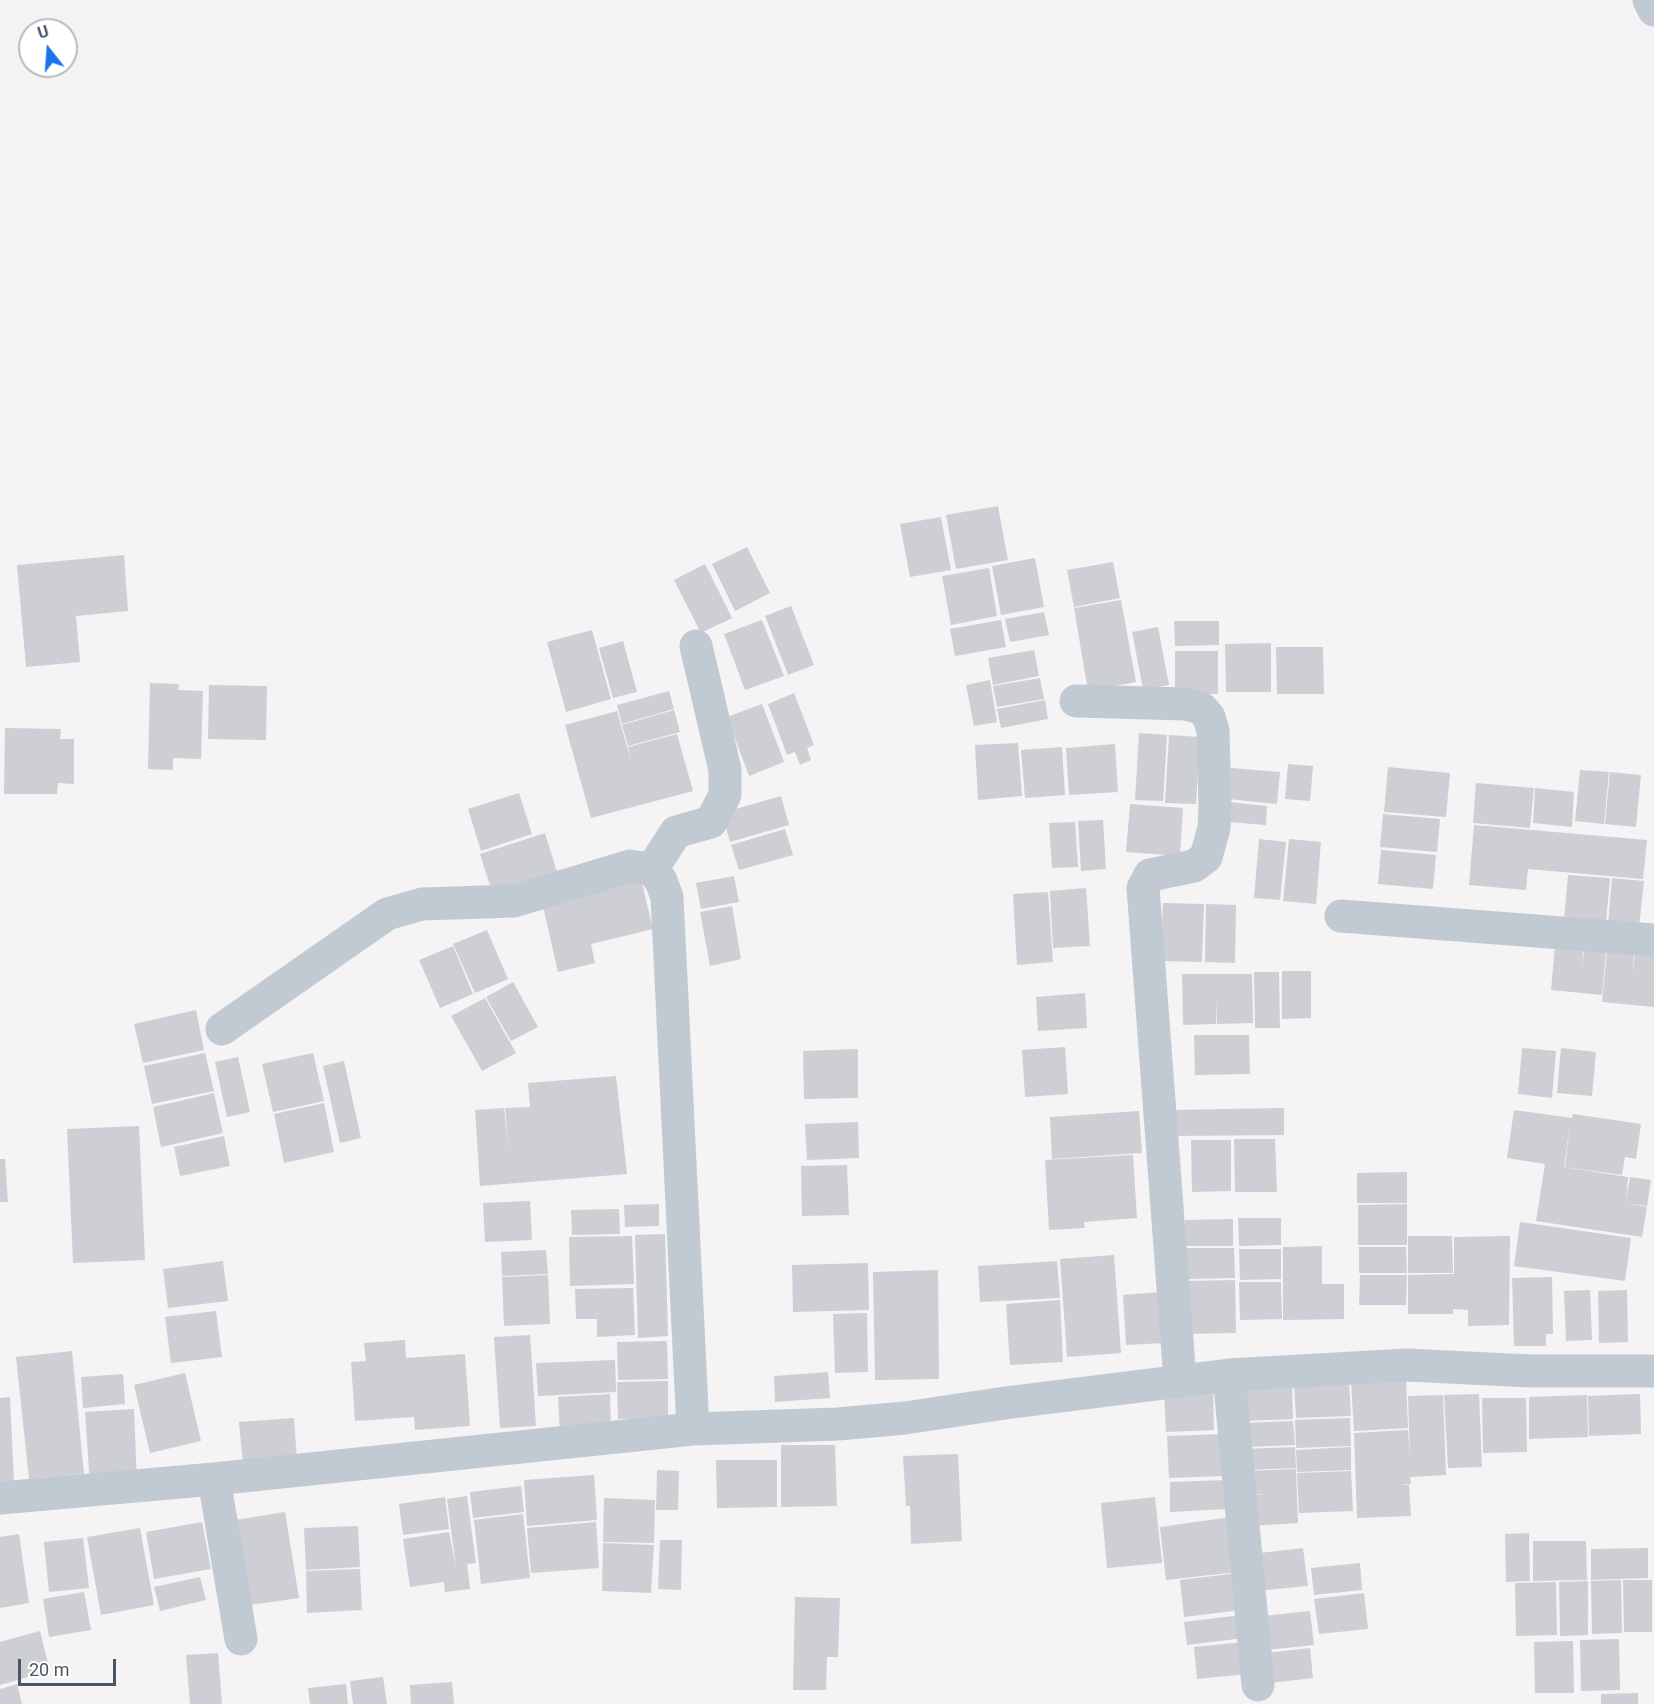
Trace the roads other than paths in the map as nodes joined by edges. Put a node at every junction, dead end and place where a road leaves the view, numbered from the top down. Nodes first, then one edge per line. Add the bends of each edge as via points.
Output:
1 (1649, 0) edge
2 (1654, 9) edge
3 (696, 646) dead end
4 (1076, 701) dead end
5 (652, 868) junction
6 (1341, 916) dead end
7 (1654, 940) edge
8 (222, 1029) dead end
9 (1654, 1371) edge
10 (1229, 1375) junction
11 (1180, 1380) junction
12 (693, 1429) junction
13 (214, 1479) junction
14 (0, 1498) edge
15 (241, 1639) dead end
16 (1258, 1685) dead end

1 - 2 street
3 - 5 street via 725,770 725,795 711,822 676,831
4 - 11 street via 1186,704 1201,708 1213,731 1214,828 1206,857 1194,866 1150,875 1143,888
5 - 8 street via 630,866 514,901 422,903 387,914
5 - 12 street via 667,897
6 - 7 street
9 - 10 street via 1530,1371 1407,1365
10 - 11 street
10 - 16 street
11 - 12 street via 904,1418
12 - 13 street
13 - 14 street
13 - 15 street

